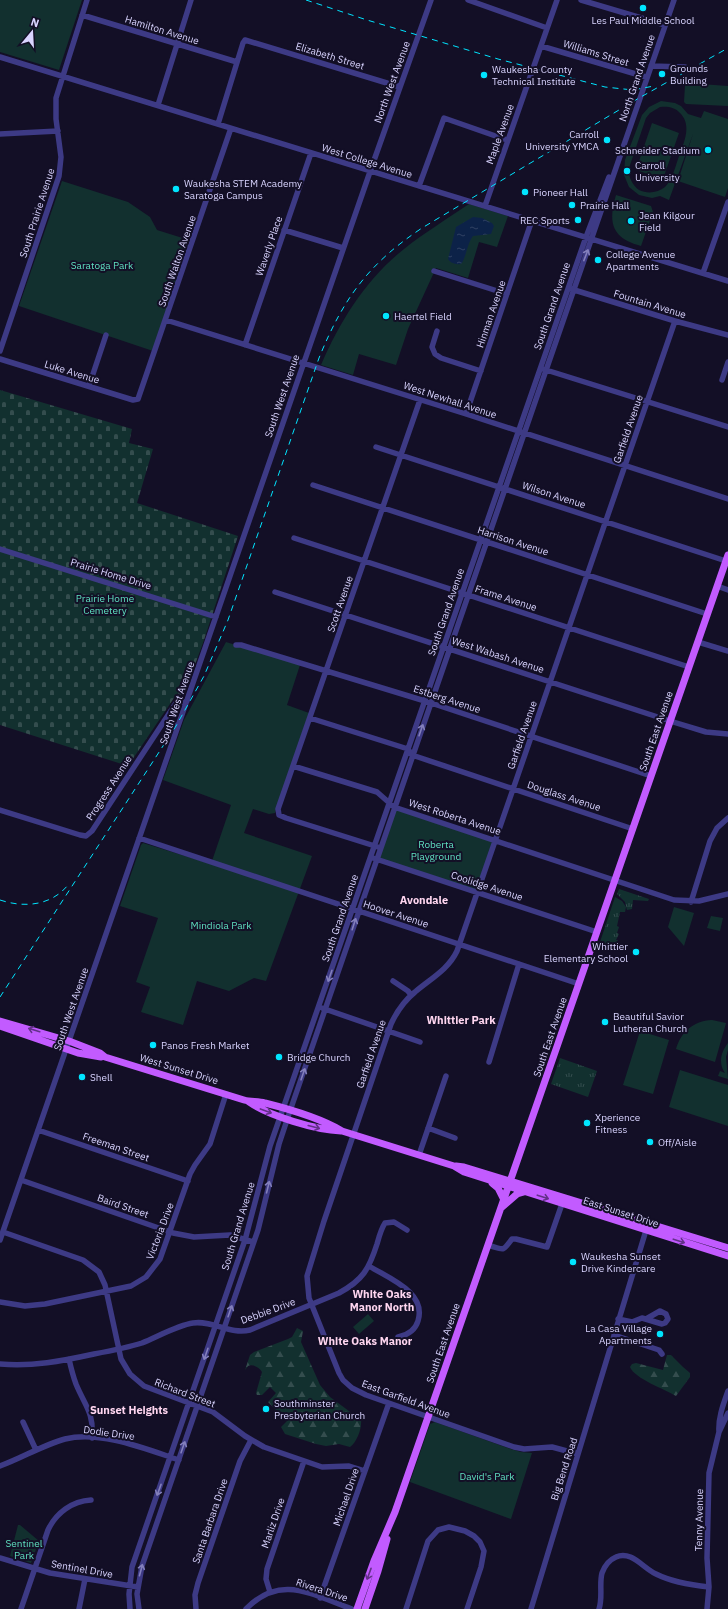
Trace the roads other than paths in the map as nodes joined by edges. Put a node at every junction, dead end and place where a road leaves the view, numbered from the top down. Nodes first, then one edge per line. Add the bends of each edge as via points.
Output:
1 (87, 0) edge
2 (191, 0) edge
3 (431, 0) edge
4 (468, 0) edge
5 (557, 0) edge
6 (581, 0) edge
7 (674, 0) edge
8 (82, 15) junction
9 (665, 25) junction
10 (547, 28) junction
11 (177, 44) junction
12 (541, 46) junction
13 (0, 57) edge
14 (237, 62) junction
15 (651, 66) junction
16 (685, 67) dead end
17 (62, 77) junction
18 (646, 77) junction
19 (400, 87) junction
20 (158, 105) junction
21 (218, 124) junction
22 (232, 128) junction
23 (58, 131) junction
24 (0, 134) edge
25 (507, 140) junction
26 (310, 153) junction
27 (617, 163) junction
28 (370, 171) junction
29 (419, 186) junction
30 (728, 202) edge
31 (485, 206) junction
32 (532, 220) junction
33 (284, 230) junction
34 (586, 237) junction
35 (592, 239) junction
36 (343, 248) junction
37 (434, 270) dead end
38 (703, 273) junction
39 (728, 281) edge
40 (571, 289) junction
41 (507, 294) junction
42 (166, 320) junction
43 (675, 321) junction
44 (437, 331) dead end
45 (106, 335) dead end
46 (728, 335) edge
47 (245, 345) junction
48 (0, 351) edge
49 (0, 359) edge
50 (728, 362) edge
51 (303, 364) junction
52 (543, 369) junction
53 (481, 371) junction
54 (722, 380) dead end
55 (89, 386) junction
56 (138, 399) joint
57 (420, 400) junction
58 (647, 402) junction
59 (466, 414) junction
60 (728, 427) edge
61 (521, 432) junction
62 (376, 447) dead end
63 (401, 454) junction
64 (625, 466) junction
65 (313, 485) dead end
66 (502, 488) junction
67 (728, 500) edge
68 (383, 508) junction
69 (606, 521) junction
70 (294, 538) dead end
71 (484, 541) junction
72 (0, 550) edge
73 (727, 558) edge
74 (364, 561) junction
75 (587, 575) junction
76 (717, 586) junction
77 (728, 590) edge
78 (275, 592) dead end
79 (465, 594) junction
80 (707, 614) junction
81 (345, 615) junction
82 (216, 617) junction
83 (569, 628) junction
84 (698, 642) junction
85 (236, 645) dead end
86 (446, 648) junction
87 (728, 651) edge
88 (688, 667) junction
89 (326, 671) junction
90 (550, 681) junction
91 (187, 700) junction
92 (428, 702) junction
93 (310, 718) junction
94 (164, 721) junction
95 (670, 721) junction
96 (177, 728) junction
97 (728, 734) edge
98 (531, 736) junction
99 (408, 749) junction
100 (412, 756) junction
101 (293, 766) junction
102 (651, 776) junction
103 (513, 789) junction
104 (392, 804) junction
105 (0, 810) edge
106 (728, 818) edge
107 (633, 829) junction
108 (139, 838) junction
109 (495, 840) junction
110 (378, 846) junction
111 (374, 858) junction
112 (615, 881) junction
113 (477, 892) junction
114 (728, 894) edge
115 (691, 902) junction
116 (356, 910) junction
117 (597, 932) junction
118 (459, 944) junction
119 (519, 964) junction
120 (393, 981) dead end
121 (579, 984) junction
122 (411, 995) junction
123 (322, 1008) junction
124 (0, 1020) edge
125 (0, 1026) edge
126 (388, 1031) junction
127 (69, 1041) junction
128 (420, 1042) dead end
129 (66, 1049) junction
130 (105, 1057) junction
131 (489, 1062) dead end
132 (446, 1076) dead end
133 (226, 1094) junction
134 (247, 1100) junction
135 (287, 1110) junction
136 (284, 1117) junction
137 (428, 1128) junction
138 (38, 1130) junction
139 (342, 1131) junction
140 (353, 1134) junction
141 (455, 1138) dead end
142 (419, 1155) junction
143 (454, 1166) junction
144 (514, 1172) junction
145 (481, 1177) junction
146 (21, 1180) junction
147 (188, 1181) junction
148 (510, 1184) junction
149 (531, 1187) junction
150 (524, 1192) junction
151 (504, 1200) junction
152 (564, 1200) junction
153 (501, 1209) junction
154 (648, 1223) junction
155 (407, 1230) dead end
156 (646, 1231) junction
157 (3, 1232) junction
158 (170, 1232) junction
159 (0, 1240) edge
160 (245, 1240) junction
161 (253, 1242) junction
162 (488, 1245) junction
163 (728, 1248) edge
164 (728, 1256) edge
165 (369, 1266) junction
166 (106, 1291) junction
167 (0, 1302) edge
168 (312, 1304) junction
169 (646, 1319) dead end
170 (618, 1320) junction
171 (216, 1326) junction
172 (224, 1328) junction
173 (614, 1335) junction
174 (398, 1337) dead end
175 (119, 1349) junction
176 (662, 1354) dead end
177 (69, 1360) junction
178 (0, 1364) edge
179 (728, 1391) edge
180 (189, 1403) junction
181 (389, 1403) junction
182 (197, 1405) junction
183 (728, 1414) edge
184 (428, 1417) junction
185 (23, 1422) dead end
186 (719, 1432) junction
187 (92, 1438) junction
188 (251, 1440) junction
189 (36, 1450) junction
190 (578, 1454) junction
191 (170, 1457) junction
192 (178, 1460) junction
193 (304, 1461) junction
194 (0, 1466) edge
195 (365, 1471) junction
196 (91, 1500) dead end
197 (390, 1525) junction
198 (0, 1558) edge
199 (35, 1569) junction
200 (85, 1579) junction
201 (129, 1586) junction
202 (138, 1587) junction
203 (709, 1587) junction
204 (270, 1592) junction
205 (320, 1598) junction
206 (21, 1609) edge
207 (79, 1609) edge
208 (130, 1609) edge
209 (138, 1609) edge
210 (196, 1609) edge
211 (246, 1609) edge
212 (352, 1609) edge
213 (357, 1609) edge
214 (365, 1609) edge
215 (406, 1609) edge
216 (467, 1609) edge
217 (531, 1609) edge
218 (598, 1609) edge
219 (707, 1609) edge

1 - 8 street, South Prairie Avenue
2 - 11 street
3 - 19 street, North West Avenue
4 - 10 street
5 - 10 street, Maple Avenue
6 - 9 street
7 - 9 street, North Grand Avenue
8 - 11 street, Hamilton Avenue
8 - 17 street, South Prairie Avenue
9 - 15 street, North Grand Avenue
10 - 12 street, Maple Avenue
11 - 14 street, Hamilton Avenue
11 - 20 street
12 - 18 street, Williams Street
12 - 25 street, Maple Avenue
13 - 17 street, West College Avenue
14 - 19 street, Elizabeth Street via 244,41 247,40
14 - 21 street
15 - 16 street
15 - 18 street, North Grand Avenue
17 - 20 street, West College Avenue
17 - 23 street, South Prairie Avenue via 55,106
18 - 27 street, North Grand Avenue
19 - 28 street, North West Avenue
20 - 21 street, West College Avenue
21 - 22 street, West College Avenue
22 - 26 street, West College Avenue
22 - 42 street, South Walton Avenue
23 - 24 street
23 - 48 street, South Prairie Avenue via 62,157 59,176
25 - 29 street via 444,118
25 - 31 street, Maple Avenue
26 - 28 street, West College Avenue
26 - 33 street, Waverly Place
27 - 34 street, North Grand Avenue
27 - 35 street, North Grand Avenue
28 - 29 street, West College Avenue
28 - 36 street, South West Avenue
29 - 31 street, West College Avenue
30 - 38 street
31 - 32 street, West College Avenue
32 - 34 street, West College Avenue
32 - 41 street, Hinman Avenue
33 - 36 street
33 - 47 street, Waverly Place
34 - 35 street, West College Avenue
34 - 40 street, South Grand Avenue
35 - 38 street, West College Avenue
40 -> 35 street, South Grand Avenue
36 - 51 street, South West Avenue
37 - 41 street
38 - 39 street, West College Avenue
40 - 43 street, Fountain Avenue
40 - 52 street, South Grand Avenue
41 - 53 street, Hinman Avenue
42 - 47 street, West Newhall Avenue
42 - 56 street, South Walton Avenue
43 - 46 street, Fountain Avenue
43 - 58 street, Garfield Avenue
44 - 53 street via 432,347 436,354
45 - 55 street
47 - 51 street, West Newhall Avenue
49 - 55 street, Luke Avenue
50 - 54 street
51 - 57 street, West Newhall Avenue
51 - 82 street, South West Avenue
52 - 58 street
52 - 61 street, South Grand Avenue
53 - 59 street, Hinman Avenue
55 - 56 street, Luke Avenue via 133,400
57 - 59 street, West Newhall Avenue
57 - 63 street, Scott Avenue
58 - 60 street
58 - 64 street, Garfield Avenue
59 - 61 street, West Newhall Avenue
61 - 64 street, West Newhall Avenue
61 - 66 street, South Grand Avenue
62 - 63 street, Wilson Avenue
63 - 66 street, Wilson Avenue
63 - 68 street, Scott Avenue
64 - 67 street, West Newhall Avenue
64 - 69 street, Garfield Avenue
65 - 68 street, Harrison Avenue
66 - 69 street, Wilson Avenue
66 - 71 street, South Grand Avenue
68 - 71 street, Harrison Avenue
68 - 74 street, Scott Avenue
69 - 73 street, Wilson Avenue
69 - 75 street, Garfield Avenue
70 - 74 street, Frame Avenue
71 - 75 street, Harrison Avenue
71 - 79 street, South Grand Avenue
72 - 82 street, Prairie Home Drive
73 - 76 main road, South East Avenue
74 - 79 street, Frame Avenue
74 - 81 street, Scott Avenue
75 - 80 street, Harrison Avenue
75 - 83 street, Garfield Avenue
76 - 77 street
76 - 80 main road, South East Avenue
78 - 81 street, West Wabash Avenue
79 - 83 street, Frame Avenue
79 - 86 street, South Grand Avenue
80 - 84 main road, South East Avenue
81 - 86 street, West Wabash Avenue
81 - 89 street, Scott Avenue
82 - 91 street, South West Avenue
83 - 88 street, Frame Avenue
83 - 90 street, Garfield Avenue
84 - 87 street
84 - 88 main road, South East Avenue
85 - 89 street, Estberg Avenue
86 - 90 street, West Wabash Avenue
86 - 92 street, South Grand Avenue
88 - 95 main road, South East Avenue
89 - 92 street, Estberg Avenue
89 - 93 street, Scott Avenue
90 - 95 street, West Wabash Avenue
90 - 98 street, Garfield Avenue
91 - 94 street, Progress Avenue via 176,703
91 - 96 street, South West Avenue
92 - 98 street, Estberg Avenue
92 - 99 street, South Grand Avenue
100 -> 92 street, South Grand Avenue
93 - 99 street
93 - 101 street, Scott Avenue
94 - 96 street via 173,723
94 - 105 street, Progress Avenue via 88,835 80,835
95 - 97 street, West Wabash Avenue via 706,732
95 - 102 main road, South East Avenue
96 - 108 street, South West Avenue
98 - 102 street, Estberg Avenue
98 - 103 street, Garfield Avenue
99 - 100 street
99 - 104 street, South Grand Avenue
100 - 103 street, Douglass Avenue
100 - 104 street, South Grand Avenue
101 - 104 street, West Roberta Avenue via 377,792
101 - 110 street, Scott Avenue via 278,809 279,815
102 - 107 main road, South East Avenue
103 - 107 street, Douglass Avenue
103 - 109 street, Garfield Avenue
104 - 109 street, West Roberta Avenue
104 - 110 street, South Grand Avenue
106 - 115 street via 717,828 710,841
107 - 112 main road, South East Avenue
108 - 116 street, Hoover Avenue
108 - 127 street, South West Avenue
109 - 112 street, West Roberta Avenue
109 - 113 street, Garfield Avenue
110 - 111 street, South Grand Avenue
111 - 113 street, Coolidge Avenue
111 - 116 street, South Grand Avenue
112 - 115 street, West Roberta Avenue via 674,900
112 - 117 main road, South East Avenue
113 - 117 street, Coolidge Avenue
113 - 118 street, Garfield Avenue
114 - 115 street, West Roberta Avenue
116 - 118 street, Hoover Avenue
116 - 123 street, South Grand Avenue
117 - 121 main road, South East Avenue
118 - 119 street, Hoover Avenue
118 - 122 street, Garfield Avenue via 449,964
119 - 121 street, Hoover Avenue
119 - 131 street
120 - 122 street
121 - 144 main road, South East Avenue
122 - 126 street, Garfield Avenue via 399,1009
123 - 126 street
123 - 135 street, South Grand Avenue
127 -> 124 main road, West Sunset Drive
125 - 129 main road, West Sunset Drive
126 - 128 street
126 - 140 street, Garfield Avenue
127 - 129 street, South West Avenue
127 - 130 main road, West Sunset Drive
129 - 130 main road, West Sunset Drive
129 - 138 street, South West Avenue
130 - 133 main road, West Sunset Drive
132 - 137 street
133 - 134 main road, West Sunset Drive
133 - 147 street, Victoria Drive via 212,1139
134 - 135 main road, West Sunset Drive
134 -> 136 main road, West Sunset Drive via 262,1110
135 - 136 street, South Grand Avenue
135 - 139 main road, West Sunset Drive via 332,1125
136 -> 139 main road, West Sunset Drive via 330,1131
136 - 160 street, South Grand Avenue via 268,1152
161 -> 136 street, South Grand Avenue
137 - 141 street
137 - 142 street
138 - 146 street, South West Avenue
138 - 147 street, Freeman Street
139 - 140 main road, West Sunset Drive
140 - 142 main road, West Sunset Drive
140 - 168 street, East Garfield Avenue via 308,1269 307,1289
142 - 143 main road, West Sunset Drive
143 - 145 main road, West Sunset Drive
143 - 148 main road, West Sunset Drive via 464,1167
144 - 148 main road, South East Avenue
144 - 149 main road
145 - 148 main road, West Sunset Drive
145 - 151 main road via 497,1187
146 - 157 street, South West Avenue
146 - 158 street, Baird Street
147 - 158 street, Victoria Drive
148 - 149 main road, East Sunset Drive
148 - 150 main road, East Sunset Drive
148 - 151 main road, South East Avenue
149 - 152 main road, East Sunset Drive
150 -> 152 main road, East Sunset Drive
150 - 153 main road via 517,1194
151 - 153 main road, South East Avenue
152 - 154 main road, East Sunset Drive
152 - 156 main road, East Sunset Drive
152 - 162 street via 547,1247 516,1239 504,1249
153 - 162 main road, South East Avenue
154 - 156 street, Big Bend Road
154 - 163 main road, East Sunset Drive
155 - 165 street, Debbie Drive via 394,1222 385,1223
156 -> 164 main road, East Sunset Drive
156 - 170 street, Big Bend Road
157 - 159 street, South West Avenue
157 - 166 street, Richard Street via 87,1262 101,1274
158 - 160 street, Baird Street via 194,1237 230,1235
158 - 166 street, Victoria Drive via 159,1262 146,1277 131,1286
160 - 161 street, Baird Street
160 - 171 street, South Grand Avenue
172 -> 161 street, South Grand Avenue
162 - 184 main road, South East Avenue
165 - 168 street, Debbie Drive via 352,1286
165 - 174 street via 415,1296 420,1315 416,1325 410,1333
166 - 167 street, Victoria Drive via 45,1304 25,1306
166 - 175 street, Richard Street
168 - 172 street, Debbie Drive via 246,1331
168 - 181 street, East Garfield Avenue via 343,1380 356,1391
169 - 170 street via 640,1318 632,1322
170 - 173 street, Big Bend Road
171 - 172 street, Debbie Drive
171 - 175 street, Debbie Drive via 204,1322 191,1323 146,1342
171 -> 180 street, South Grand Avenue
172 - 182 street, South Grand Avenue
173 - 176 street via 659,1350
173 - 190 street, Big Bend Road
175 - 177 street, Debbie Drive
175 - 180 street, Richard Street via 124,1365 137,1381 148,1388
177 - 178 street, Debbie Drive via 32,1365
177 - 187 street via 76,1383 91,1415
179 - 186 street, Tenny Avenue via 719,1422
180 - 182 street, Richard Street
180 - 191 street, South Grand Avenue
181 - 184 street, East Garfield Avenue
181 - 195 street, Michael Drive
182 - 188 street, Richard Street via 218,1415
192 -> 182 street, South Grand Avenue
183 - 186 street, Tenny Avenue
184 - 190 street, East Garfield Avenue via 521,1449 552,1447
184 - 197 main road, South East Avenue
185 - 189 street
186 - 203 street, Tenny Avenue via 710,1466 708,1488
187 - 189 street, Dodie Drive via 66,1438
187 - 191 street, Dodie Drive via 128,1443
188 - 193 street, Richard Street
188 - 210 street, Santa Barbara Drive via 240,1462 198,1583 195,1595
189 - 194 street, Dodie Drive
190 - 217 street, Big Bend Road
191 - 192 street, Dodie Drive
191 -> 201 street, South Grand Avenue via 135,1560
202 -> 192 street, South Grand Avenue via 142,1566
193 - 195 street, Richard Street via 322,1467 349,1466
193 - 204 street, Marliz Drive via 267,1568 266,1579
195 - 205 street, Michael Drive
196 - 199 street via 76,1503 54,1519
197 -> 213 main road, South East Avenue via 376,1555
197 - 214 main road, South East Avenue
198 - 199 street, Sentinel Drive
199 - 200 street, Sentinel Drive
199 - 206 street
200 - 201 street, Sentinel Drive
200 - 207 street
201 - 202 street, Sentinel Drive
201 - 208 street, South Grand Avenue
202 - 209 street, South Grand Avenue
203 - 218 street via 684,1584 655,1574 634,1558 621,1555 609,1560 602,1573
203 - 219 street, Tenny Avenue
204 - 205 street, Rivera Drive via 288,1589
204 - 211 street, Rivera Drive via 259,1597
205 - 212 street, Rivera Drive
215 - 216 street via 428,1541 438,1530 452,1527 474,1536 484,1551

